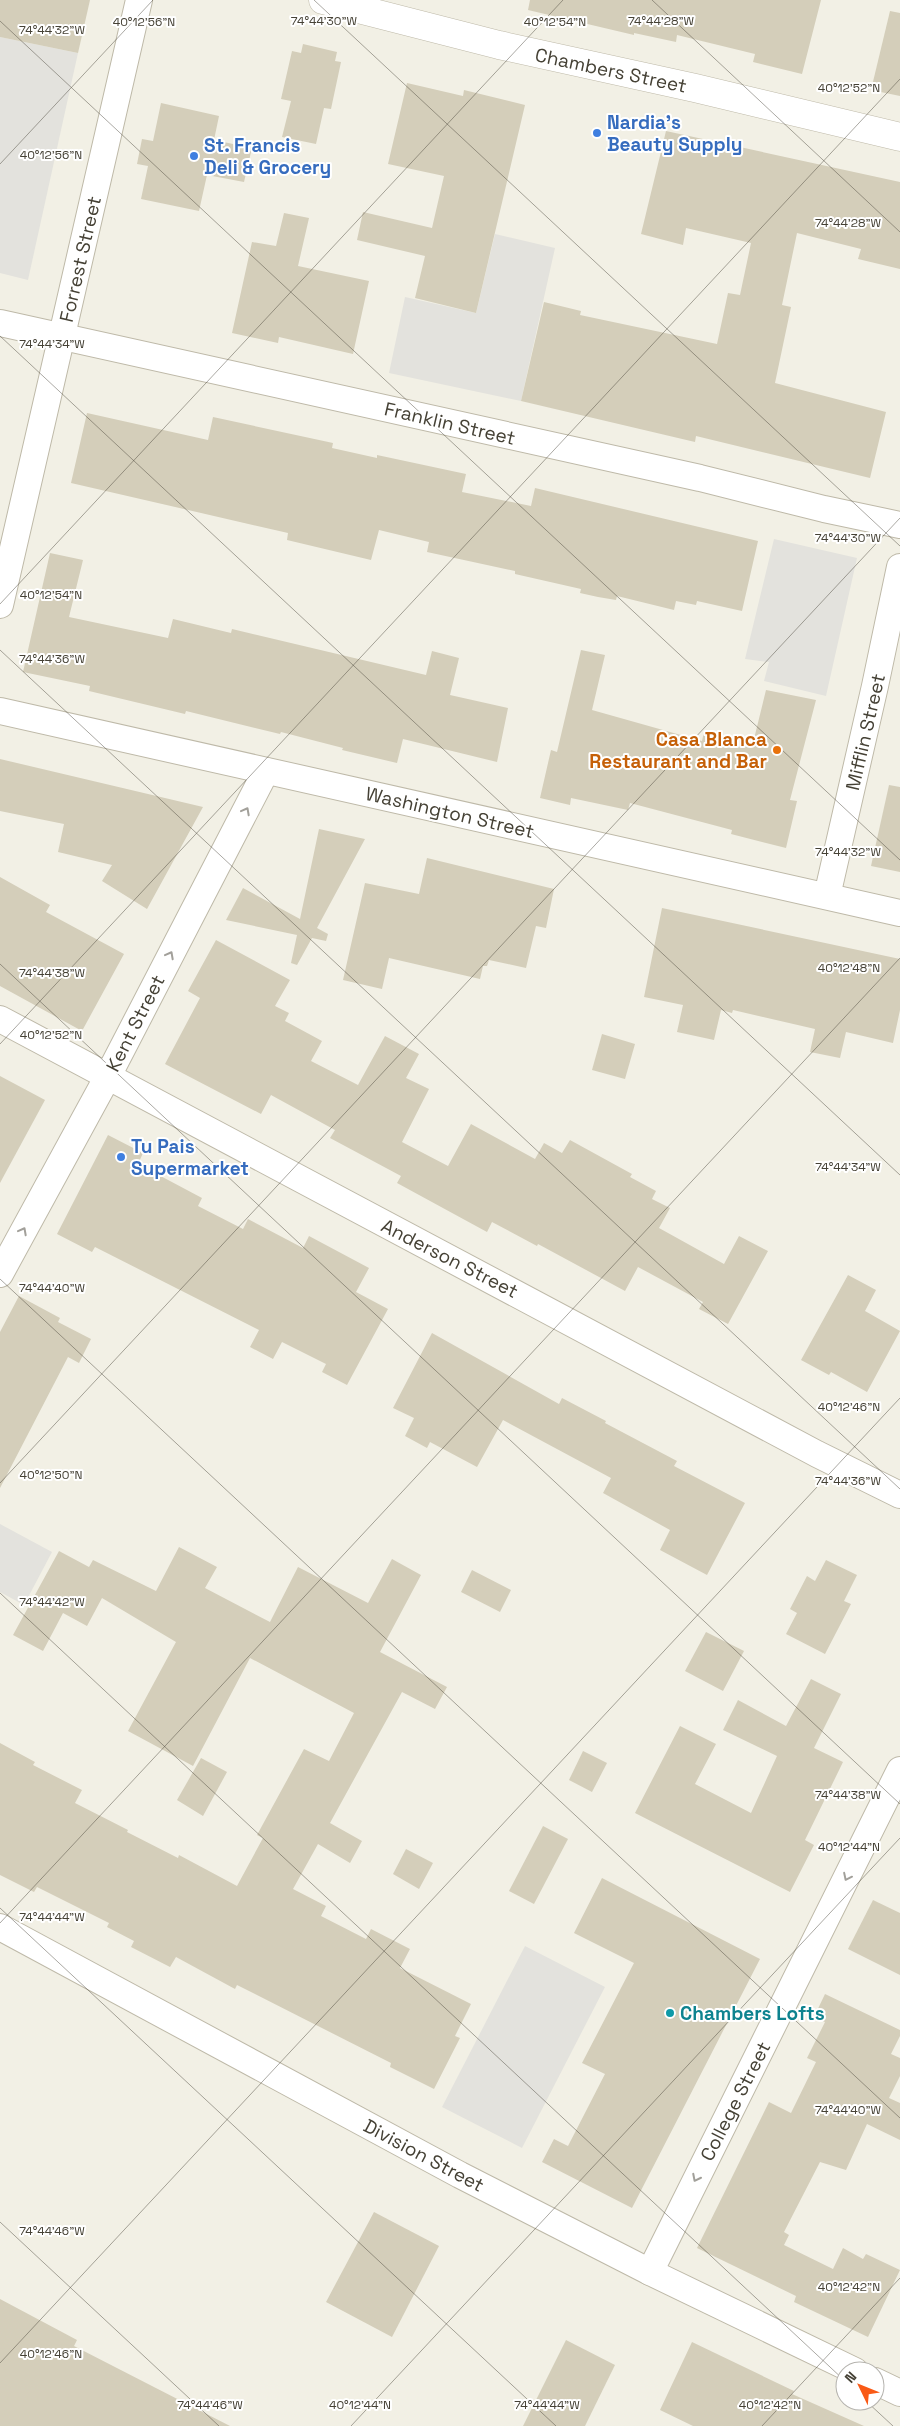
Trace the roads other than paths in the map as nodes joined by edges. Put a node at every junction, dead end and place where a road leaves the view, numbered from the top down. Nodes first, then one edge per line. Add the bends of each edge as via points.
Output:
1 (138, 0) edge
2 (323, 0) edge
3 (389, 8) edge
4 (900, 137) edge
5 (0, 323) edge
6 (62, 337) junction
7 (900, 525) edge
8 (900, 567) edge
9 (0, 605) edge
10 (0, 712) edge
11 (266, 771) junction
12 (827, 896) junction
13 (900, 913) edge
14 (0, 1019) edge
15 (108, 1076) junction
16 (0, 1274) edge
17 (900, 1496) edge
18 (900, 1770) edge
19 (0, 1927) edge
20 (650, 2272) junction
21 (835, 2362) edge
22 (885, 2386) edge
23 (900, 2393) edge

1 - 6 street, Forrest Street
2 - 3 street, Chambers Street
3 - 4 street, Chambers Street via 500,45
5 - 6 street, Franklin Street
6 - 7 street, Franklin Street
6 - 9 street, Forrest Street
8 - 12 street, Mifflin Street
10 - 11 street, Washington Street
11 - 12 street, Washington Street
15 -> 11 street, Kent Street
12 - 13 street, Washington Street
14 - 15 street, Anderson Street
16 -> 15 street, Kent Street
15 - 17 street, Anderson Street
18 -> 20 street, College Street
19 - 20 street, Division Street via 460,2175
20 - 21 street, Division Street
22 - 23 street

